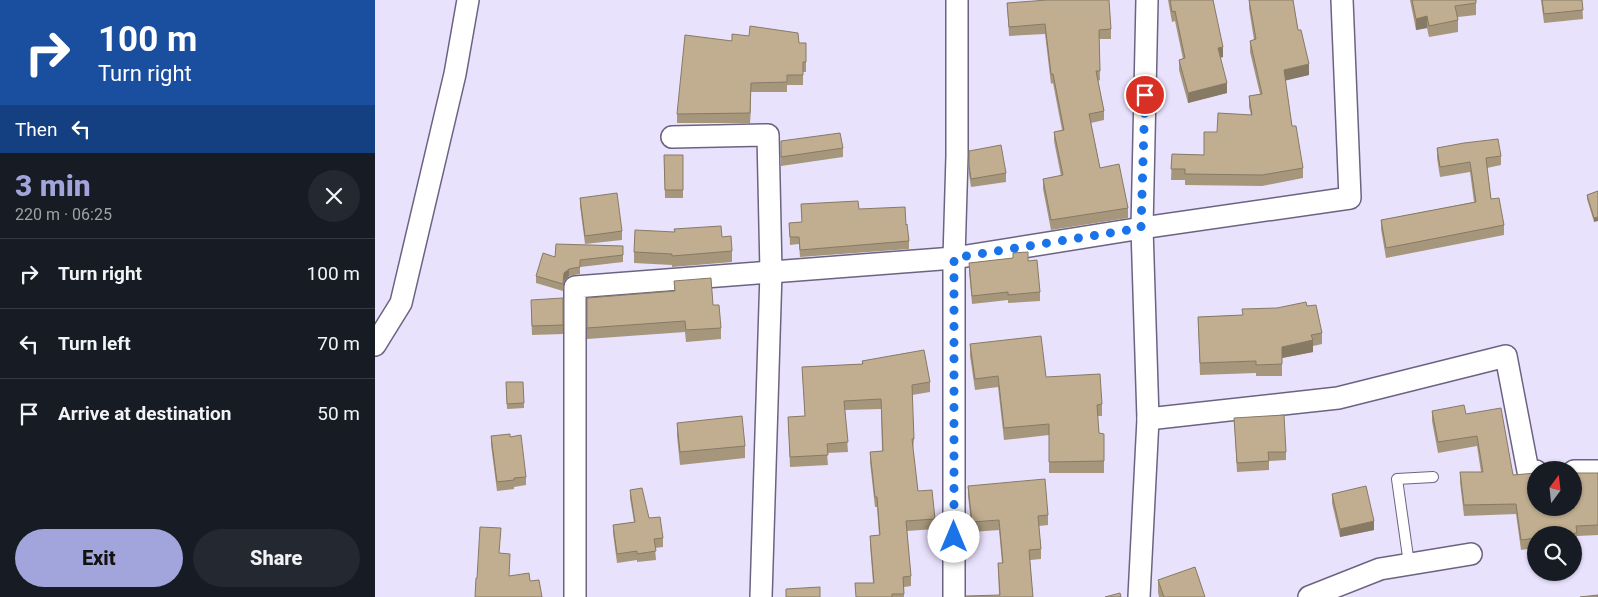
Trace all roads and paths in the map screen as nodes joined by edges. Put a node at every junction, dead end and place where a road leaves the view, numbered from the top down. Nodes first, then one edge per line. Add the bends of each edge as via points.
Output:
1 (468, 0) edge
2 (957, 0) edge
3 (1147, 0) edge
4 (1343, 0) edge
5 (672, 137) dead end
6 (1141, 228) junction
7 (954, 258) junction
8 (771, 272) junction
9 (375, 345) edge
10 (1148, 419) junction
11 (1527, 466) edge
12 (1583, 471) edge
13 (1598, 472) edge
14 (1433, 476) dead end
15 (1471, 554) dead end
16 (1409, 564) junction
17 (575, 597) edge
18 (761, 597) edge
19 (954, 597) edge
20 (1139, 597) edge
21 (1309, 597) edge

1 - 9 street via 455,74 401,303
2 - 7 street
3 - 6 street
4 - 6 street via 1350,198
5 - 8 street via 768,135
6 - 7 street
6 - 10 street
7 - 8 street
7 - 19 street
8 - 17 street via 575,287
8 - 18 street
10 - 11 street via 1338,398 1506,356
10 - 20 street
12 - 13 street
14 - 16 lane via 1397,479
15 - 16 street
16 - 21 street via 1380,569

